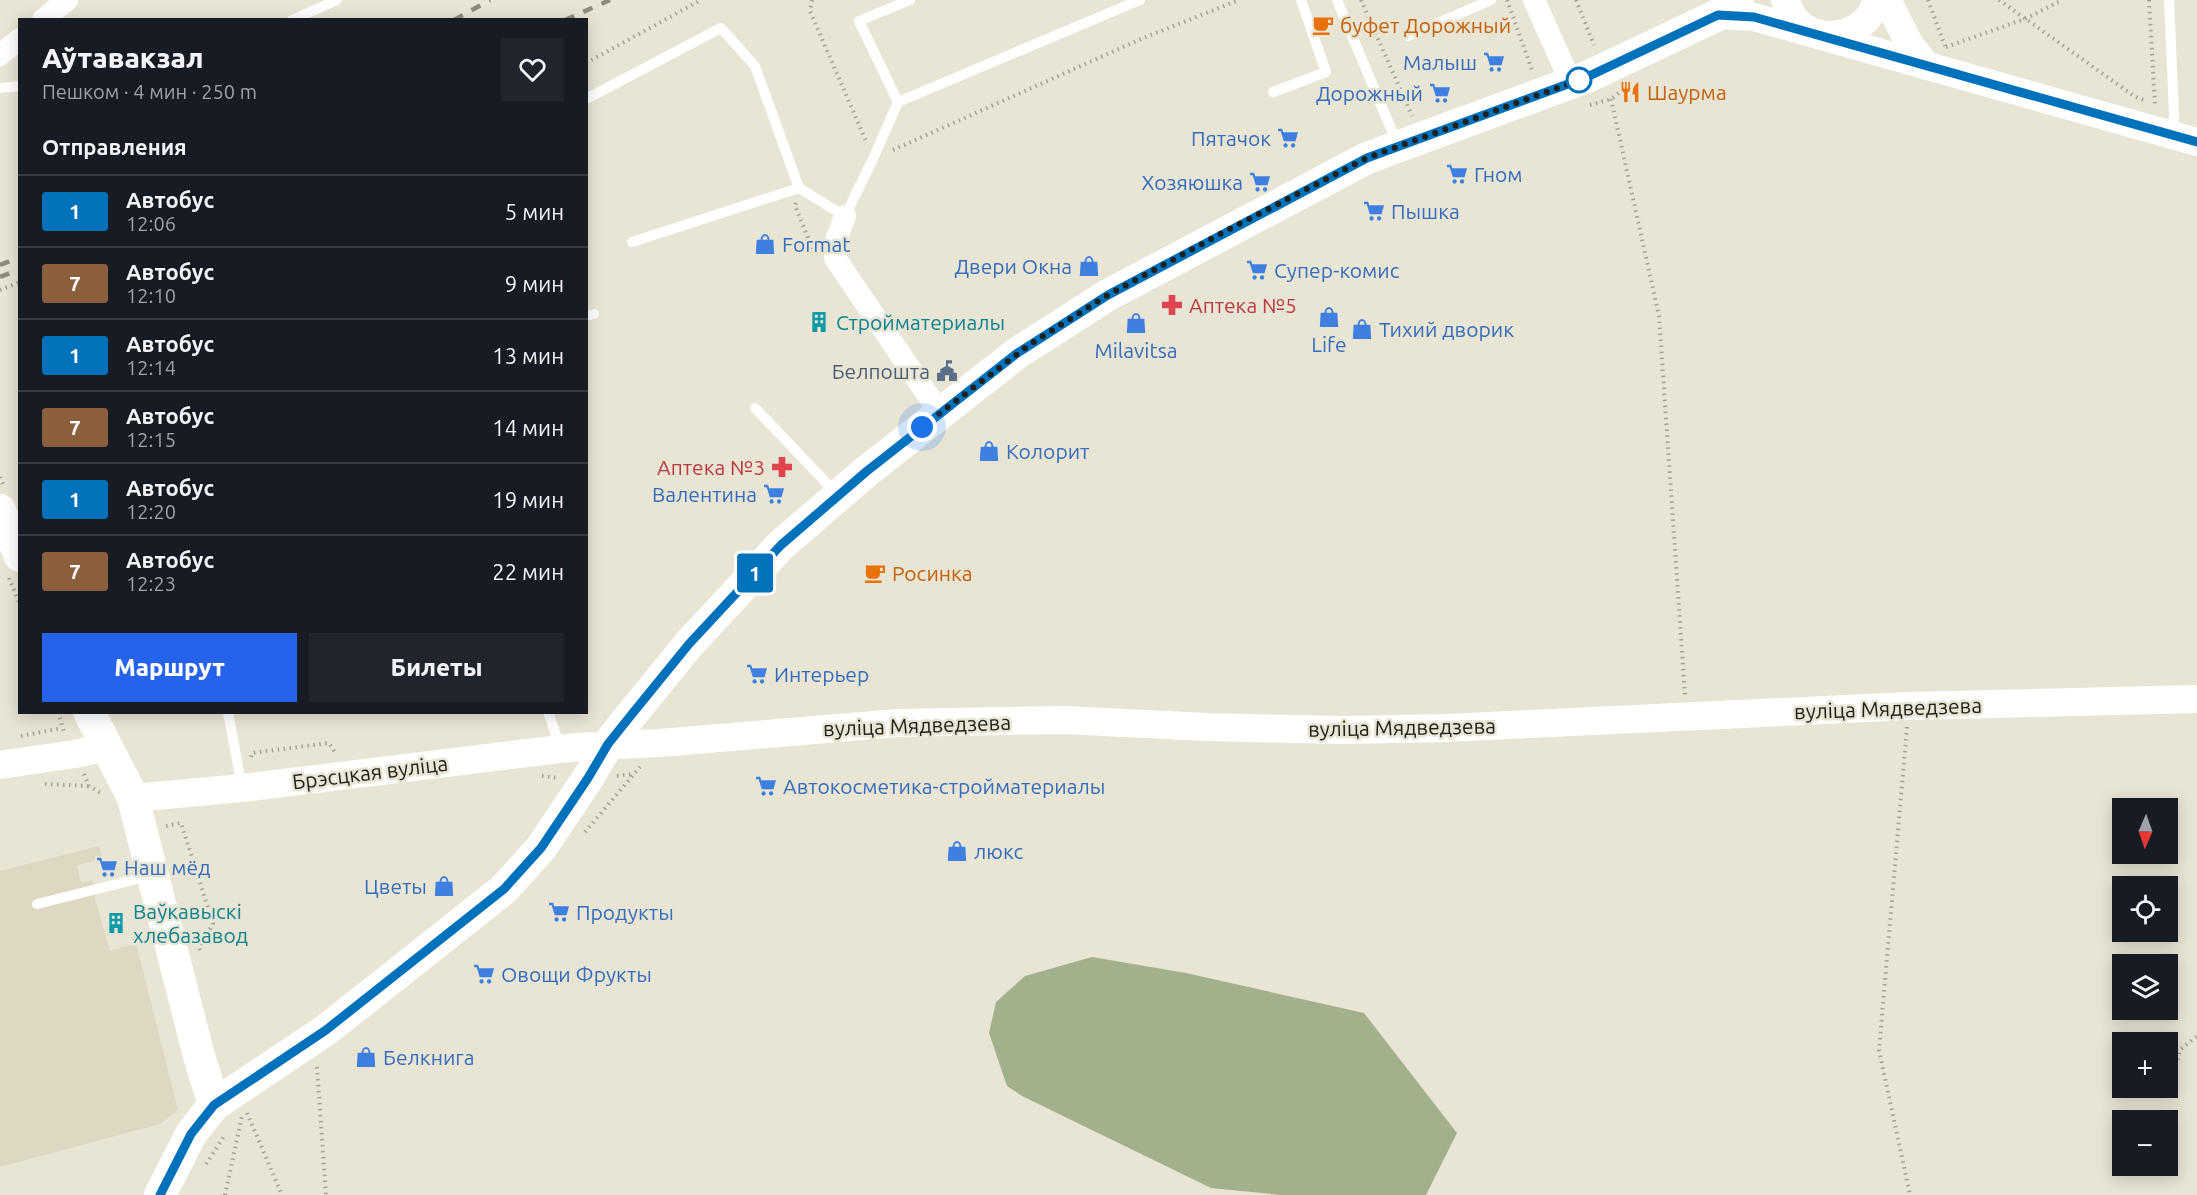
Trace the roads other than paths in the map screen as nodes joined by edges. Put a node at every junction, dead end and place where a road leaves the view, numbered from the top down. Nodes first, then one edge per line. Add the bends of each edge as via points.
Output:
1 (67, 0) edge
2 (337, 0) edge
3 (910, 0) edge
4 (1140, 0) edge
5 (1301, 0) edge
6 (1337, 0) edge
7 (1491, 0) edge
8 (1534, 0) edge
9 (1785, 0) edge
10 (1876, 0) edge
11 (1887, 0) edge
12 (2169, 0) edge
13 (1728, 8) edge
14 (46, 18) edge
15 (296, 18) edge
16 (1818, 35) junction
17 (1408, 36) dead end
18 (18, 41) edge
19 (0, 55) edge
20 (1936, 57) junction
21 (18, 86) edge
22 (0, 88) edge
23 (1273, 92) dead end
24 (1580, 94) junction
25 (588, 98) edge
26 (898, 102) junction
27 (2185, 138) edge
28 (1399, 146) junction
29 (799, 188) junction
30 (845, 216) junction
31 (632, 242) dead end
32 (755, 408) dead end
33 (940, 413) junction
34 (838, 496) junction
35 (0, 510) edge
36 (18, 551) edge
37 (2197, 699) edge
38 (90, 714) edge
39 (228, 714) edge
40 (549, 714) edge
41 (608, 744) junction
42 (108, 747) junction
43 (561, 749) junction
44 (0, 765) edge
45 (242, 788) junction
46 (133, 798) junction
47 (153, 875) junction
48 (38, 904) dead end
49 (231, 1113) junction
50 (160, 1195) edge

1 - 14 street
2 - 15 lane
3 - 26 lane via 859,21
4 - 26 lane
5 - 23 lane via 1326,72
6 - 28 lane
7 - 17 lane
8 - 24 street
9 - 16 street via 1795,20
10 - 16 street via 1874,9 1857,29
11 - 20 street via 1910,45
12 - 27 lane via 2174,113
13 - 16 street
13 - 24 main road
16 - 20 street
18 - 19 street
20 - 27 street
21 - 22 lane
24 - 28 main road
25 - 29 lane via 721,28 755,66
26 - 30 lane
28 - 33 main road via 1367,158 1108,295 1016,354
29 - 30 lane
29 - 31 lane
30 - 33 street via 835,243 835,258
32 - 34 lane
33 - 34 main road
34 - 41 main road via 781,545 689,644
35 - 36 main road
37 - 41 street, вуліца Мядведзева via 1909,706 1341,730 1064,720 897,723
38 - 42 main road
39 - 45 lane
40 - 43 lane
41 - 43 street, Брэсцкая вуліца
41 - 49 main road via 541,848 504,889 326,1030
42 - 44 street
42 - 46 main road
43 - 45 street, Брэсцкая вуліца
45 - 46 street, Брэсцкая вуліца
46 - 47 main road
47 - 48 lane
47 - 49 main road via 199,1056
49 - 50 main road via 191,1134

